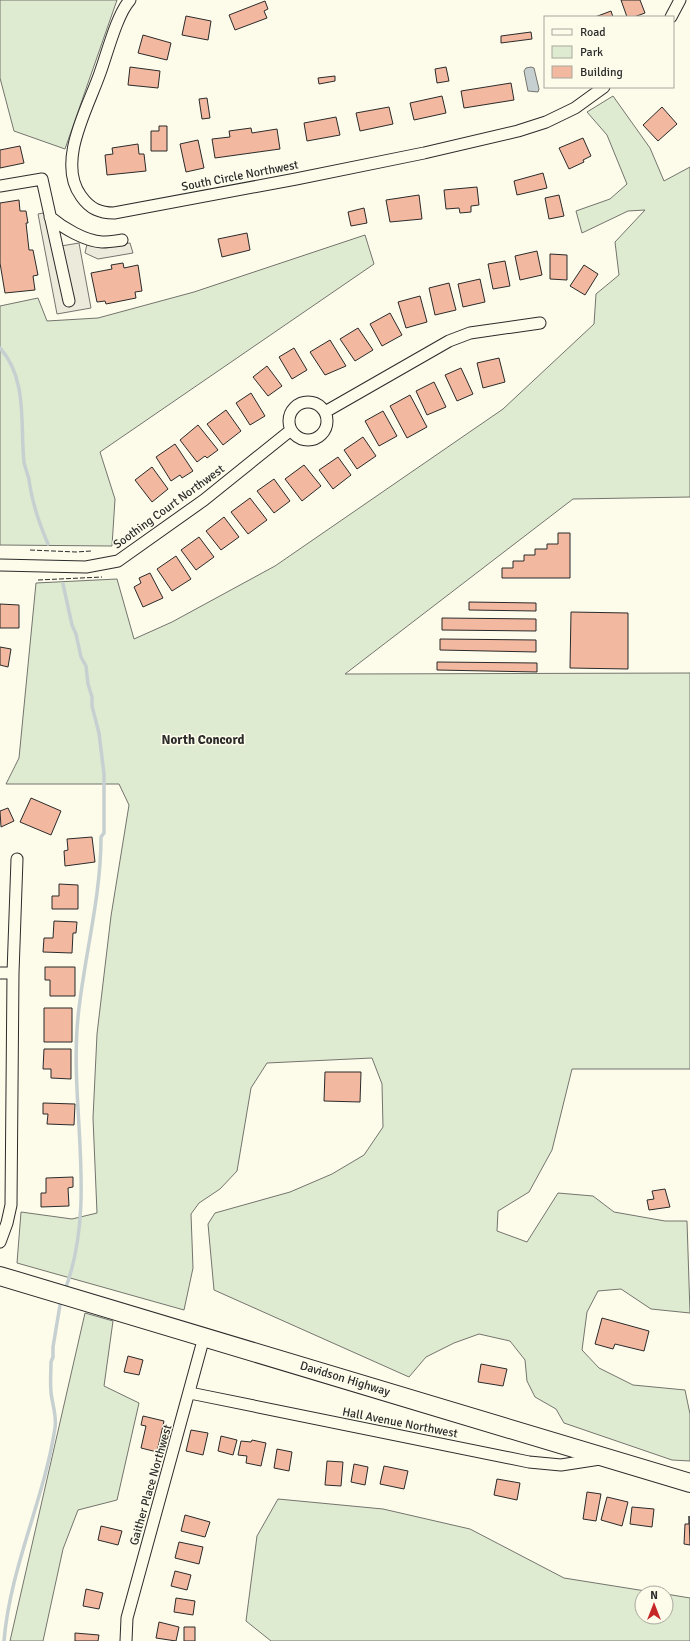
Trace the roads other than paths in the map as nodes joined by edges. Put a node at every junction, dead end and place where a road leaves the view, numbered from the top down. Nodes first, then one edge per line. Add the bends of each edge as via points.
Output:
1 (130, 0) edge
2 (680, 0) edge
3 (672, 16) edge
4 (603, 88) edge
5 (0, 186) edge
6 (50, 217) junction
7 (122, 240) dead end
8 (69, 301) dead end
9 (540, 323) dead end
10 (325, 412) junction
11 (291, 430) junction
12 (0, 565) edge
13 (17, 859) dead end
14 (0, 973) edge
15 (13, 973) junction
16 (0, 1242) edge
17 (0, 1276) edge
18 (204, 1337) junction
19 (190, 1393) junction
20 (606, 1458) junction
21 (690, 1483) edge
22 (126, 1641) edge

1 - 4 street, South Circle Northwest via 118,24 74,144 71,166 77,191 86,203 105,213 296,179 518,131 546,122 575,108
2 - 3 street
5 - 6 street via 42,179
6 - 7 street via 85,237 101,242
6 - 8 street
9 - 10 street via 470,334 449,341
10 - 11 street via 318,405 308,402 299,404 292,411 289,420
10 - 11 street via 327,422 324,431 317,438 307,440 298,437
11 - 12 street, Soothing Court Northwest via 204,500 118,560 86,566
13 - 15 street
14 - 15 street
15 - 16 street via 11,1205
17 - 18 main road, Davidson Highway
18 - 19 street, Gaither Place Northwest
18 - 20 main road, Davidson Highway
19 - 20 street, Hall Avenue Northwest via 529,1462 561,1465
19 - 22 street, Gaither Place Northwest via 127,1618
20 - 21 main road, Davidson Highway

